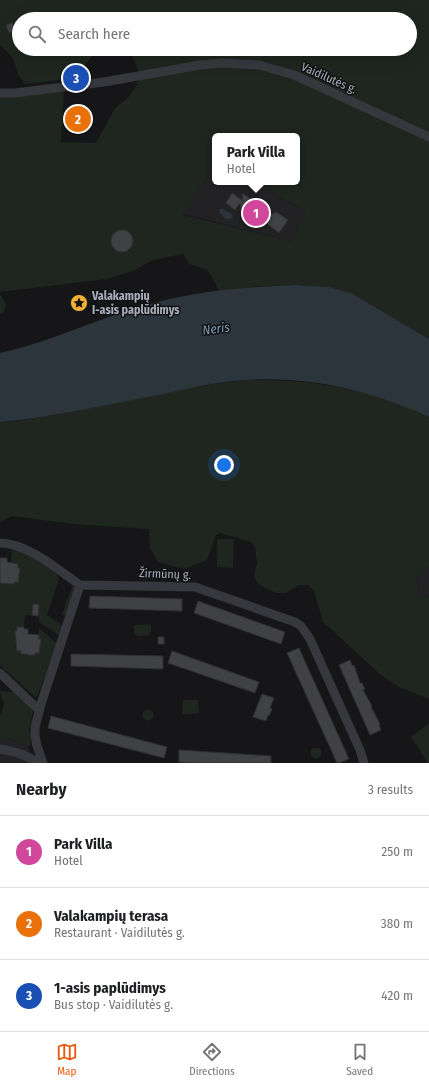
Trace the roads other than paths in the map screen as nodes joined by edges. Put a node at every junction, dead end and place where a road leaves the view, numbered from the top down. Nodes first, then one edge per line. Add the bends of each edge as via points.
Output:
1 (0, 93) edge
2 (429, 137) edge
3 (0, 543) edge
4 (80, 585) junction
5 (0, 673) edge
6 (39, 710) junction
7 (0, 749) edge
8 (39, 763) edge
9 (43, 763) edge
10 (364, 763) edge

1 - 2 street, Vaidilutės g. via 104,82 200,65 246,63 294,75
3 - 4 street via 33,553
4 - 6 street
4 - 10 street, Žirmūnų g. via 194,587 295,622 310,639
5 - 6 street
6 - 9 street via 35,736
7 - 8 street via 24,754

